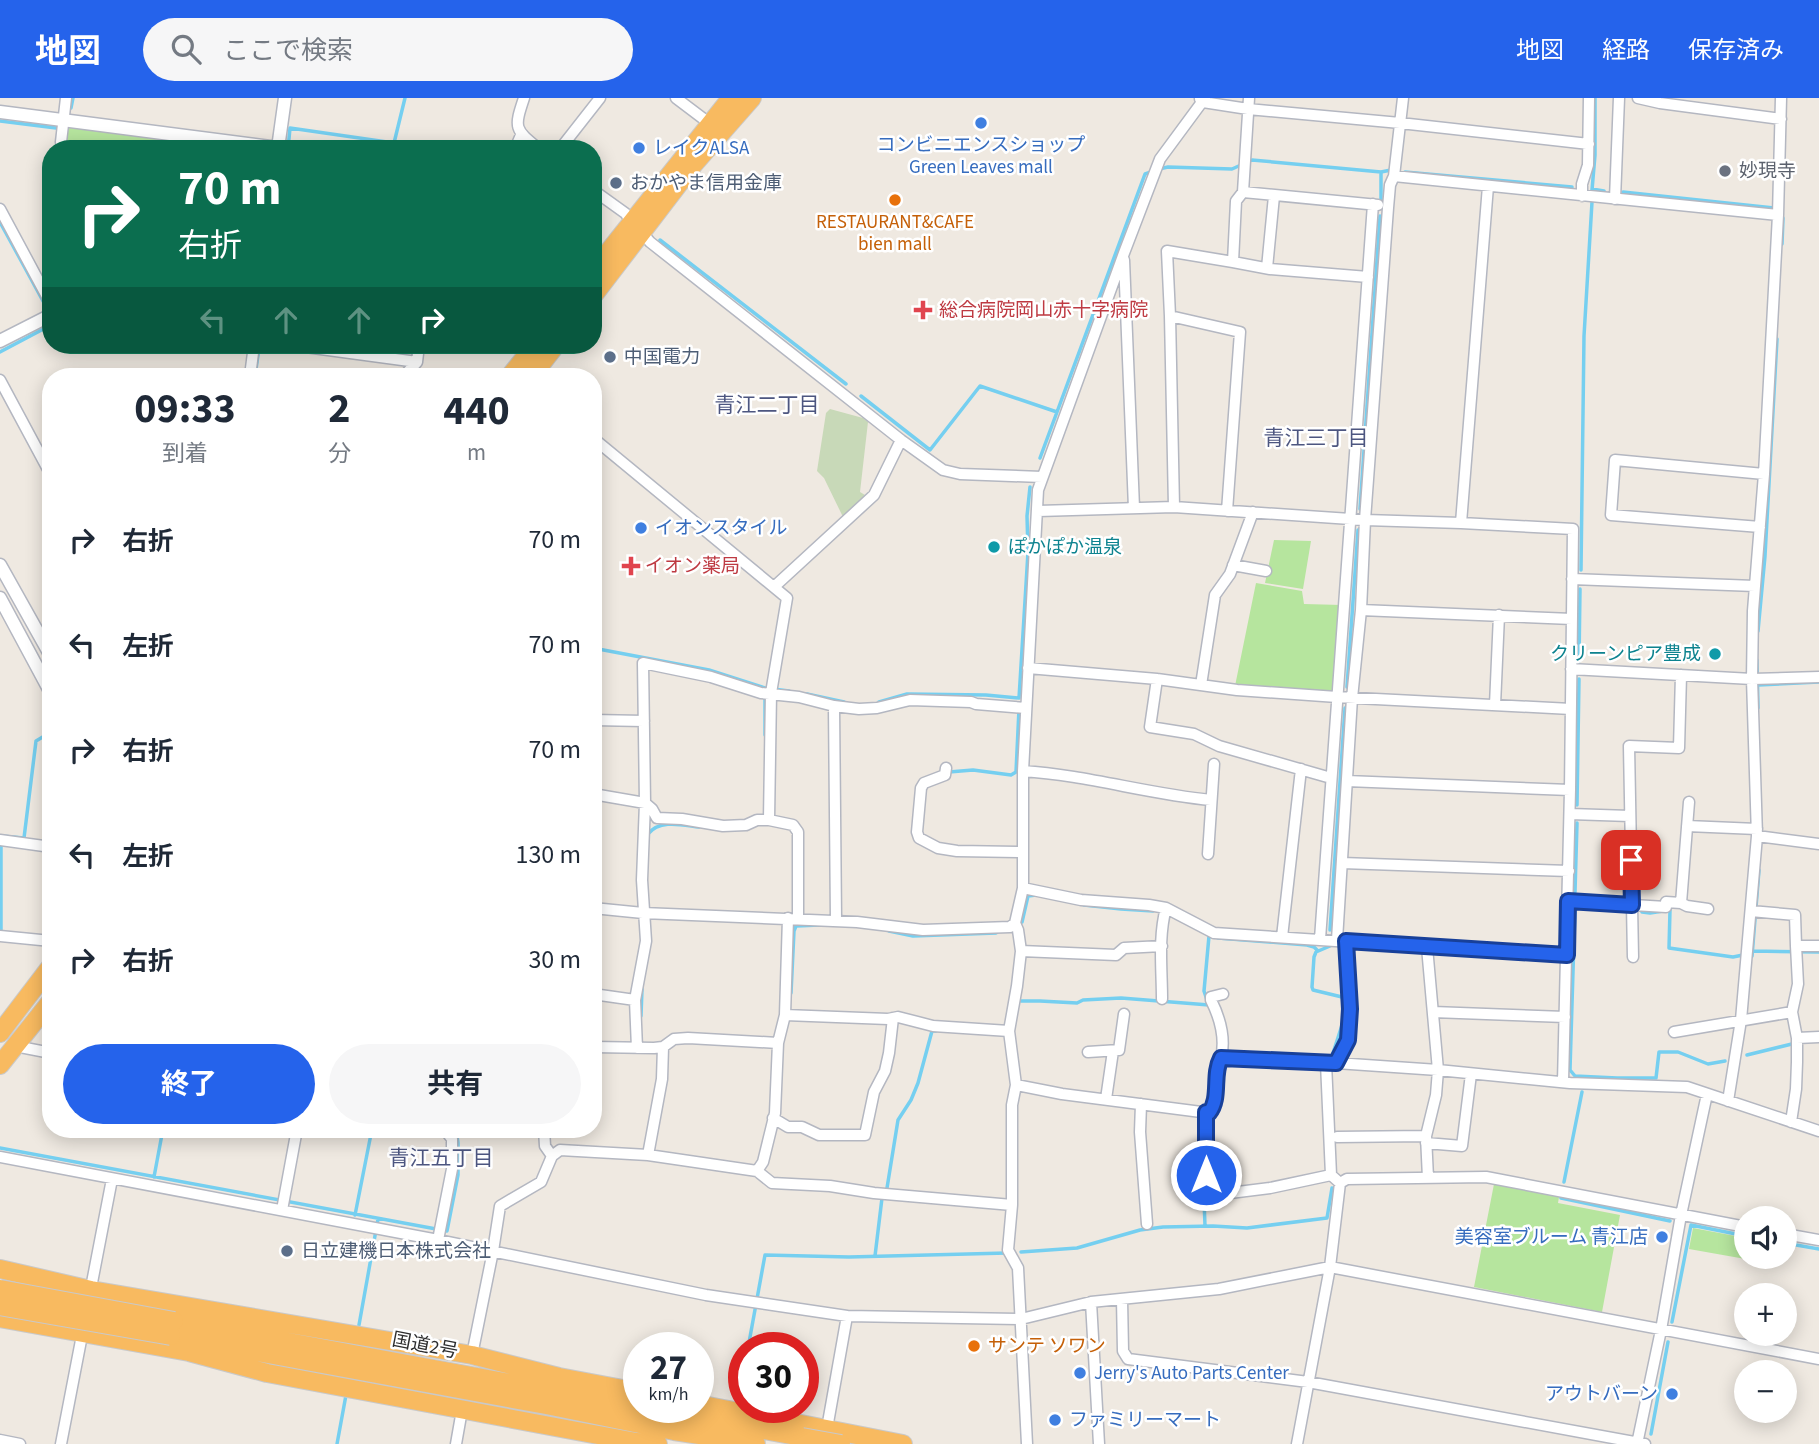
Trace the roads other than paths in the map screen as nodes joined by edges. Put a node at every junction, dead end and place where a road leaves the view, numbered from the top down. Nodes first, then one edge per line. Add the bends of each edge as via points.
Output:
1 (66, 98) edge
2 (285, 98) edge
3 (524, 98) edge
4 (600, 98) edge
5 (676, 98) edge
6 (731, 98) edge
7 (752, 98) edge
8 (1403, 98) edge
9 (1589, 98) edge
10 (1619, 98) edge
11 (1638, 98) edge
12 (1782, 98) edge
13 (1202, 99) edge
14 (1248, 103) edge
15 (0, 112) edge
16 (1781, 119) junction
17 (64, 120) junction
18 (1400, 123) junction
19 (716, 128) junction
20 (521, 135) junction
21 (61, 140) edge
22 (217, 140) edge
23 (279, 140) edge
24 (519, 140) edge
25 (527, 140) edge
26 (567, 140) edge
27 (1589, 144) junction
28 (1394, 176) junction
29 (1488, 186) junction
30 (1243, 192) junction
31 (1582, 195) junction
32 (602, 196) edge
33 (1274, 196) junction
34 (1615, 199) junction
35 (1373, 204) junction
36 (1388, 208) junction
37 (0, 209) edge
38 (1778, 215) junction
39 (637, 227) junction
40 (1124, 253) junction
41 (602, 262) edge
42 (1233, 262) junction
43 (1267, 268) junction
44 (1368, 277) junction
45 (602, 282) edge
46 (42, 295) edge
47 (42, 316) edge
48 (1170, 316) junction
49 (0, 341) edge
50 (357, 354) edge
51 (418, 354) edge
52 (549, 354) edge
53 (417, 362) junction
54 (411, 368) edge
55 (538, 368) edge
56 (0, 380) edge
57 (901, 440) junction
58 (602, 445) edge
59 (42, 455) edge
60 (1764, 474) junction
61 (1042, 477) junction
62 (1174, 507) junction
63 (1134, 508) junction
64 (1038, 511) junction
65 (1227, 511) junction
66 (1253, 512) junction
67 (1351, 519) junction
68 (1365, 520) junction
69 (1461, 523) junction
70 (1760, 527) junction
71 (1233, 565) junction
72 (1, 567) edge
73 (1266, 571) dead end
74 (1572, 579) junction
75 (775, 586) junction
76 (1755, 586) junction
77 (0, 598) edge
78 (1361, 610) junction
79 (1499, 615) junction
80 (1572, 619) junction
81 (42, 640) edge
82 (1028, 668) junction
83 (1571, 669) junction
84 (42, 675) edge
85 (1681, 676) junction
86 (1819, 677) edge
87 (1157, 679) junction
88 (1756, 679) junction
89 (1201, 685) junction
90 (769, 691) junction
91 (1336, 697) junction
92 (1352, 698) junction
93 (1495, 705) junction
94 (834, 706) junction
95 (1022, 707) junction
96 (1571, 709) junction
97 (602, 720) edge
98 (644, 722) junction
99 (1214, 764) dead end
100 (946, 768) dead end
101 (1301, 769) junction
102 (1023, 771) junction
103 (1331, 778) junction
104 (1347, 780) junction
105 (1570, 790) junction
106 (602, 796) edge
107 (1211, 800) junction
108 (1689, 802) dead end
109 (645, 807) junction
110 (1570, 814) junction
111 (1630, 816) junction
112 (767, 820) junction
113 (1687, 827) junction
114 (1759, 835) junction
115 (0, 840) edge
116 (1819, 844) edge
117 (42, 846) edge
118 (1023, 852) junction
119 (1208, 854) dead end
120 (1342, 863) junction
121 (1569, 871) junction
122 (1023, 888) junction
123 (1568, 901) junction
124 (1681, 903) junction
125 (1632, 905) junction
126 (602, 909) edge
127 (1708, 909) dead end
128 (1754, 911) junction
129 (1165, 912) junction
130 (643, 913) junction
131 (793, 918) junction
132 (836, 920) junction
133 (1014, 923) junction
134 (0, 936) edge
135 (1282, 937) junction
136 (1320, 939) junction
137 (42, 940) edge
138 (1341, 941) junction
139 (1162, 946) junction
140 (1819, 946) edge
141 (1427, 947) junction
142 (1796, 950) junction
143 (1021, 951) junction
144 (1567, 955) junction
145 (1633, 957) dead end
146 (42, 978) edge
147 (1223, 994) dead end
148 (602, 996) edge
149 (1162, 999) dead end
150 (635, 1000) junction
151 (42, 1012) edge
152 (1433, 1012) junction
153 (1792, 1013) junction
154 (1124, 1014) dead end
155 (785, 1015) junction
156 (1565, 1017) junction
157 (893, 1018) junction
158 (1741, 1020) junction
159 (1009, 1031) junction
160 (1674, 1031) dead end
161 (0, 1033) edge
162 (1819, 1037) edge
163 (1797, 1041) junction
164 (778, 1044) junction
165 (15, 1046) junction
166 (602, 1047) edge
167 (637, 1048) junction
168 (663, 1050) junction
169 (1112, 1051) junction
170 (42, 1052) edge
171 (1088, 1052) dead end
172 (1221, 1058) junction
173 (1331, 1063) junction
174 (0, 1065) edge
175 (1438, 1070) junction
176 (1471, 1074) junction
177 (1563, 1083) junction
178 (1016, 1085) junction
179 (1707, 1094) junction
180 (1106, 1099) junction
181 (1728, 1101) junction
182 (1141, 1104) junction
183 (1206, 1112) junction
184 (773, 1118) junction
185 (1791, 1122) junction
186 (1819, 1131) edge
187 (1337, 1137) dead end
188 (295, 1138) edge
189 (451, 1138) edge
190 (545, 1138) edge
191 (1426, 1140) junction
192 (648, 1155) junction
193 (552, 1156) junction
194 (0, 1157) edge
195 (757, 1171) junction
196 (1427, 1178) junction
197 (111, 1179) junction
198 (1336, 1179) junction
199 (283, 1204) junction
200 (1012, 1206) junction
201 (1681, 1214) junction
202 (1147, 1224) dead end
203 (1734, 1225) edge
204 (439, 1234) junction
205 (1797, 1236) edge
206 (1819, 1240) edge
207 (493, 1251) junction
208 (1330, 1267) junction
209 (0, 1269) edge
210 (0, 1289) edge
211 (91, 1290) junction
212 (1122, 1299) junction
213 (1091, 1302) junction
214 (0, 1306) edge
215 (848, 1316) junction
216 (0, 1318) edge
217 (1021, 1319) junction
218 (173, 1329) junction
219 (1661, 1330) junction
220 (82, 1334) junction
221 (292, 1342) junction
222 (471, 1355) junction
223 (1819, 1359) edge
224 (559, 1377) junction
225 (1308, 1382) junction
226 (623, 1389) edge
227 (546, 1405) junction
228 (714, 1408) edge
229 (462, 1410) junction
230 (826, 1437) edge
231 (0, 1440) edge
232 (1640, 1443) edge
233 (20, 1444) edge
234 (61, 1444) edge
235 (456, 1444) edge
236 (658, 1444) edge
237 (684, 1444) edge
238 (756, 1444) edge
239 (842, 1444) edge
240 (903, 1444) edge
241 (1027, 1444) edge
242 (1099, 1444) edge
243 (1297, 1444) edge

1 - 17 street
2 - 23 street
3 - 20 street via 517,120
4 - 26 street
5 - 19 street
6 - 19 highway
7 - 19 highway
8 - 18 street
9 - 27 street
10 - 34 street
11 - 16 street
12 - 16 street
13 - 14 street
13 - 40 street via 1160,159
14 - 18 street
14 - 30 street
15 - 17 street
16 - 38 street
17 - 21 street
17 - 22 street
18 - 27 street
18 - 28 street
19 - 39 highway
20 - 24 street
20 - 25 street
27 - 31 street
28 - 29 street
28 - 36 street
29 - 31 street
29 - 69 street
30 - 33 street
30 - 42 street via 1236,201
31 - 34 street
32 - 39 street
33 - 35 street
33 - 43 street
34 - 38 street
35 - 36 street
35 - 44 street
36 - 68 street
37 - 46 street
38 - 60 street
39 - 41 highway
39 - 45 highway
39 - 57 street via 650,242
40 - 61 street
40 - 63 street
42 - 43 street
42 - 48 street via 1167,251
43 - 44 street
44 - 67 street
47 - 49 street
48 - 62 street
48 - 65 street via 1240,332
50 - 53 street
51 - 53 street
52 - 55 highway
53 - 54 street
56 - 59 street
57 - 61 street via 943,470
57 - 75 street via 874,495
58 - 75 street
60 - 70 street
60 - 70 street via 1615,460 1611,515
61 - 64 street
62 - 63 street
62 - 65 street
63 - 64 street
64 - 82 street
65 - 66 street
66 - 67 street
66 - 71 street
67 - 68 street
67 - 91 street
68 - 69 street
68 - 78 street
69 - 74 street via 1573,529
70 - 76 street
71 - 73 street
71 - 89 street via 1215,595
72 - 81 street
74 - 76 street
74 - 80 street
75 - 90 street via 787,598
76 - 88 street
77 - 84 street
78 - 79 street
78 - 92 street
79 - 80 street
79 - 93 street
80 - 83 street
82 - 87 street
82 - 95 street
83 - 85 street
83 - 96 street
85 - 88 street
85 - 111 street via 1679,748 1629,746
86 - 88 street
87 - 89 street
87 - 101 street via 1150,727 1194,734 1219,746
88 - 114 street
89 - 91 street
90 - 94 street
90 - 98 street via 643,663
90 - 112 street
91 - 92 street
91 - 103 street
92 - 93 street
92 - 104 street
93 - 96 street
94 - 95 street via 877,708 926,700
94 - 132 street
95 - 102 street
96 - 105 street
97 - 98 street
98 - 109 street
99 - 107 street
100 - 118 street via 945,775 921,788 919,838 957,851
101 - 103 street
101 - 135 street
102 - 107 street
102 - 118 street
103 - 136 street
104 - 105 street
104 - 120 street
105 - 110 street
106 - 109 street
107 - 119 street
108 - 113 street
109 - 112 street via 657,818 723,826
109 - 130 street
110 - 111 street
110 - 121 street
111 - 125 street
112 - 131 street via 793,825 798,832
113 - 114 street
113 - 124 street
114 - 116 street
114 - 128 street
115 - 117 street
118 - 122 street
120 - 121 street
120 - 138 street
121 - 123 street
122 - 129 street via 1081,900 1149,905
122 - 133 street
123 - 125 street
123 - 144 street
124 - 125 street
124 - 127 street
125 - 145 street
126 - 130 street
128 - 142 street via 1795,915
128 - 158 street
129 - 135 street via 1214,933
129 - 139 street
130 - 131 street
130 - 150 street via 646,941
131 - 132 street
131 - 155 street
132 - 133 street via 923,930 1010,927
133 - 143 street
134 - 137 street
135 - 136 street
136 - 138 street
138 - 141 street
138 - 173 street via 1350,1009 1348,1040
139 - 143 street via 1124,948 1116,955
139 - 149 street
140 - 142 street
141 - 144 street
141 - 152 street
142 - 153 street via 1798,984
143 - 159 street
144 - 156 street
146 - 161 highway
147 - 172 street via 1210,1000 1221,1025
148 - 150 street
150 - 167 street
151 - 165 highway
152 - 156 street
152 - 175 street
153 - 158 street
153 - 163 street
154 - 169 street via 1119,1050
155 - 157 street
155 - 164 street
156 - 177 street
157 - 159 street
157 - 184 street via 885,1071 874,1092 865,1135 819,1135
158 - 160 street
158 - 181 street
159 - 178 street
162 - 163 street
163 - 185 street
164 - 168 street via 688,1038 674,1039
164 - 184 street
165 - 170 street
165 - 174 highway
166 - 167 street
167 - 168 street
168 - 192 street
169 - 171 street
169 - 180 street
172 - 173 street
172 - 183 street via 1214,1106
173 - 175 street
173 - 198 street
175 - 176 street
175 - 191 street
176 - 177 street
176 - 191 street via 1462,1146
177 - 179 street via 1687,1087
178 - 180 street
178 - 200 street
179 - 181 street
179 - 201 street
180 - 182 street
181 - 185 street
182 - 183 street
182 - 202 street
183 - 198 street via 1206,1196
184 - 195 street
185 - 186 street
187 - 191 street
188 - 199 street
189 - 204 street via 452,1169
190 - 193 street
191 - 196 street
192 - 193 street via 560,1150
192 - 195 street
193 - 207 street via 541,1182 500,1206
194 - 197 street
195 - 200 street via 772,1183
196 - 198 street
196 - 201 street via 1486,1177
197 - 199 street
197 - 211 street
198 - 208 street
199 - 204 street via 377,1228
200 - 217 street via 1008,1250 1018,1268
201 - 203 street
201 - 219 street
204 - 207 street
205 - 206 street
207 - 215 street via 706,1295
207 - 222 street
208 - 212 street via 1219,1289
208 - 219 street
208 - 225 street
209 - 211 highway
210 - 218 highway, 国道2号, bridge
211 - 220 street
211 - 222 highway
212 - 213 street
212 - 225 street via 1123,1351 1128,1359
213 - 217 street
213 - 242 street
214 - 218 highway, 国道2号, bridge
215 - 217 street
215 - 230 street
216 - 220 highway
217 - 241 street
218 - 221 highway, 国道2号
218 - 227 highway, 国道2号
219 - 223 street
219 - 232 street
220 - 229 highway
220 - 234 street
221 - 224 highway via 374,1348
221 - 239 highway, 国道2号, bridge
222 - 224 highway
224 - 226 highway
225 - 232 street
225 - 243 street
227 - 237 highway via 569,1419
227 - 238 highway, 国道2号
228 - 230 highway
229 - 235 street
229 - 236 highway
230 - 240 highway
231 - 233 street

